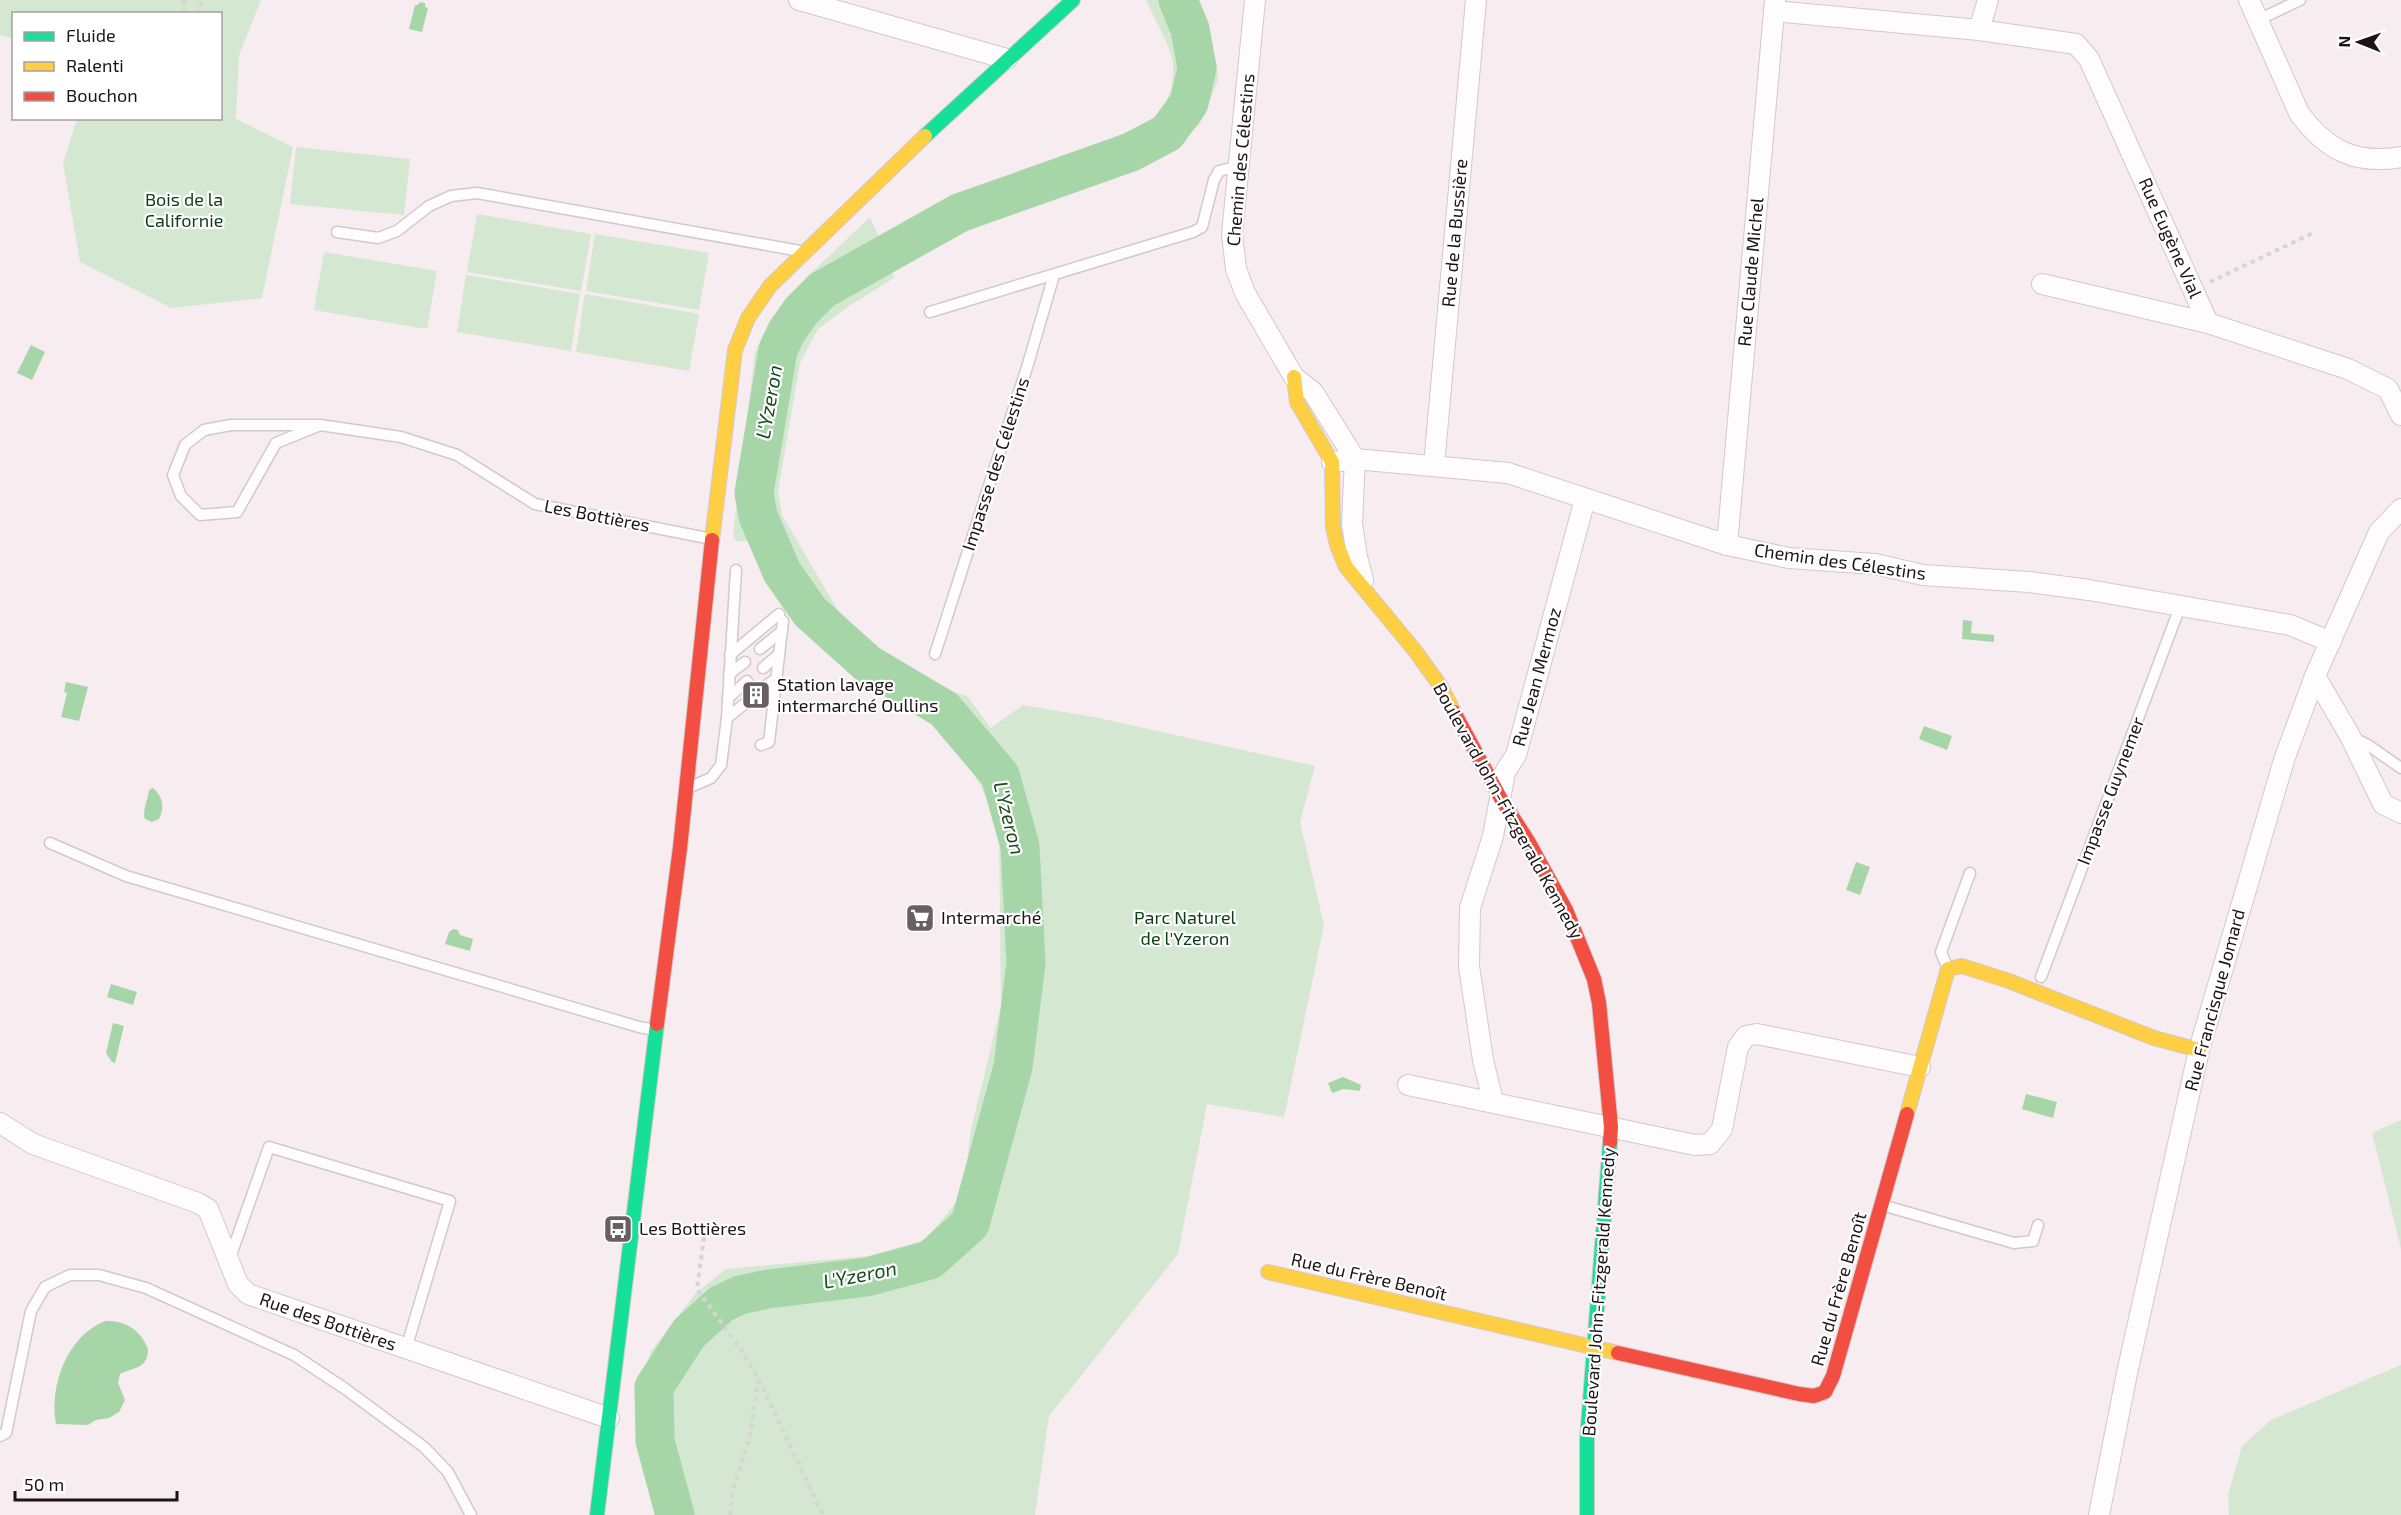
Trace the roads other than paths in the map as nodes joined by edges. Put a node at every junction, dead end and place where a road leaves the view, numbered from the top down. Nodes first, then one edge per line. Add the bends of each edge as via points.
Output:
1 (799, 0) edge
2 (1073, 0) edge
3 (1255, 0) edge
4 (1476, 0) edge
5 (1988, 0) edge
6 (2249, 0) edge
7 (2300, 0) edge
8 (1774, 5) edge
9 (2258, 20) junction
10 (1979, 30) junction
11 (1006, 59) junction
12 (2401, 158) edge
13 (1239, 166) junction
14 (337, 232) dead end
15 (806, 252) junction
16 (1054, 274) junction
17 (2042, 285) dead end
18 (930, 312) dead end
19 (2208, 322) junction
20 (1294, 378) junction
21 (2401, 415) edge
22 (320, 425) junction
23 (1356, 459) junction
24 (1332, 462) junction
25 (1434, 465) junction
26 (1585, 499) junction
27 (2401, 509) edge
28 (712, 539) junction
29 (1727, 545) junction
30 (736, 570) dead end
31 (1367, 594) junction
32 (2181, 604) junction
33 (781, 622) junction
34 (2331, 642) junction
35 (760, 649) dead end
36 (779, 654) junction
37 (935, 654) dead end
38 (730, 655) junction
39 (745, 662) dead end
40 (763, 668) dead end
41 (729, 674) junction
42 (2315, 676) junction
43 (777, 678) junction
44 (747, 681) dead end
45 (764, 688) dead end
46 (728, 698) junction
47 (747, 702) dead end
48 (727, 718) junction
49 (2350, 736) junction
50 (761, 745) dead end
51 (2401, 768) edge
52 (685, 790) junction
53 (1501, 799) junction
54 (2401, 813) edge
55 (50, 843) dead end
56 (1970, 873) dead end
57 (1948, 969) junction
58 (2041, 977) dead end
59 (656, 1030) junction
60 (2199, 1050) junction
61 (1920, 1067) junction
62 (1408, 1085) dead end
63 (1493, 1101) junction
64 (0, 1123) edge
65 (1611, 1127) junction
66 (1881, 1205) junction
67 (2038, 1225) dead end
68 (229, 1260) junction
69 (1268, 1272) dead end
70 (1594, 1348) junction
71 (406, 1349) junction
72 (609, 1418) junction
73 (0, 1436) edge
74 (471, 1515) edge
75 (597, 1515) edge
76 (1587, 1515) edge
77 (2099, 1515) edge

1 - 11 street
2 - 11 street
3 - 13 street, Chemin des Célestins
4 - 25 street, Rue de la Bussière
5 - 10 street
6 - 9 street
7 - 9 lane
8 - 10 street, Rue Eugène Vial
8 - 29 street, Rue Claude Michel
9 - 12 street via 2299,113 2319,138 2353,156 2371,160
10 - 19 street, Rue Eugène Vial via 2076,44 2089,59
11 - 15 street
13 - 16 lane via 1219,171 1202,227
13 - 20 street, Chemin des Célestins via 1232,234 1236,269 1245,293
14 - 15 lane via 378,238 397,231 429,206 451,196 477,193
15 - 28 street via 771,286 748,318 735,350
16 - 18 lane
16 - 37 lane, Impasse des Célestins
17 - 19 street
19 - 21 street via 2348,369 2388,389
20 - 23 street, Chemin des Célestins via 1312,392
20 - 24 street, Chemin des Célestins via 1297,402
22 - 22 lane, Les Bottières via 231,425 204,430 185,445 173,475 181,496 200,515 237,512 276,443
22 - 28 lane, Les Bottières via 401,437 457,455 535,504
23 - 24 street, Chemin des Célestins
23 - 25 street, Chemin des Célestins
23 - 31 street, Boulevard John-Fitzgerald Kennedy via 1352,523
24 - 31 street, Boulevard John-Fitzgerald Kennedy via 1337,545 1346,567
25 - 26 street, Chemin des Célestins via 1508,473
26 - 29 street, Chemin des Célestins
26 - 53 street, Rue Jean Mermoz via 1516,755 1505,772
27 - 34 street, Rue Francisque Jomard via 2379,532
28 - 52 street
29 - 32 street, Chemin des Célestins via 1789,558 1875,564 1923,575 2029,582
30 - 38 lane
31 - 53 street, Boulevard John-Fitzgerald Kennedy via 1441,687
32 - 34 street, Chemin des Célestins via 2290,625
32 - 58 lane, Impasse Guynemer
33 - 35 lane
33 - 36 lane
33 - 38 lane
34 - 42 street, Rue Francisque Jomard
36 - 40 lane
36 - 43 lane
38 - 41 lane
39 - 41 lane
41 - 46 lane
42 - 49 street
42 - 60 street, Rue Francisque Jomard via 2284,760
43 - 45 lane
43 - 50 lane via 769,742
44 - 46 lane
46 - 48 lane
47 - 48 lane
48 - 52 lane via 729,751 721,765 711,778
49 - 51 lane
49 - 54 street via 2383,804
52 - 59 street
53 - 63 street, Rue Jean Mermoz via 1470,908 1469,966
53 - 65 street, Boulevard John-Fitzgerald Kennedy via 1566,910 1587,960 1599,1002
55 - 59 lane via 126,876
56 - 57 lane via 1941,952
57 - 60 street via 1962,966 2009,981 2154,1038
57 - 61 street, Rue du Frère Benoît
59 - 72 street
60 - 77 street, Rue Francisque Jomard
61 - 65 street via 1757,1034 1746,1036 1738,1047 1722,1129 1710,1144 1695,1145
61 - 66 street, Rue du Frère Benoît
62 - 63 street
63 - 65 street
64 - 68 street, Rue des Bottières via 33,1144 198,1203 208,1209
65 - 70 street, Boulevard John-Fitzgerald Kennedy
66 - 67 lane via 2014,1243 2033,1240
66 - 70 street, Rue du Frère Benoît via 1833,1376 1825,1392 1814,1396 1799,1394
68 - 71 street, Rue des Bottières via 238,1284 248,1294
68 - 71 lane via 269,1147 450,1201
69 - 70 street, Rue du Frère Benoît
70 - 76 street, Boulevard John-Fitzgerald Kennedy via 1586,1459
71 - 72 street, Rue des Bottières
72 - 75 street
73 - 74 lane via 6,1433 13,1408 31,1311 45,1287 70,1275 99,1275 146,1288 294,1355 424,1447 448,1472

